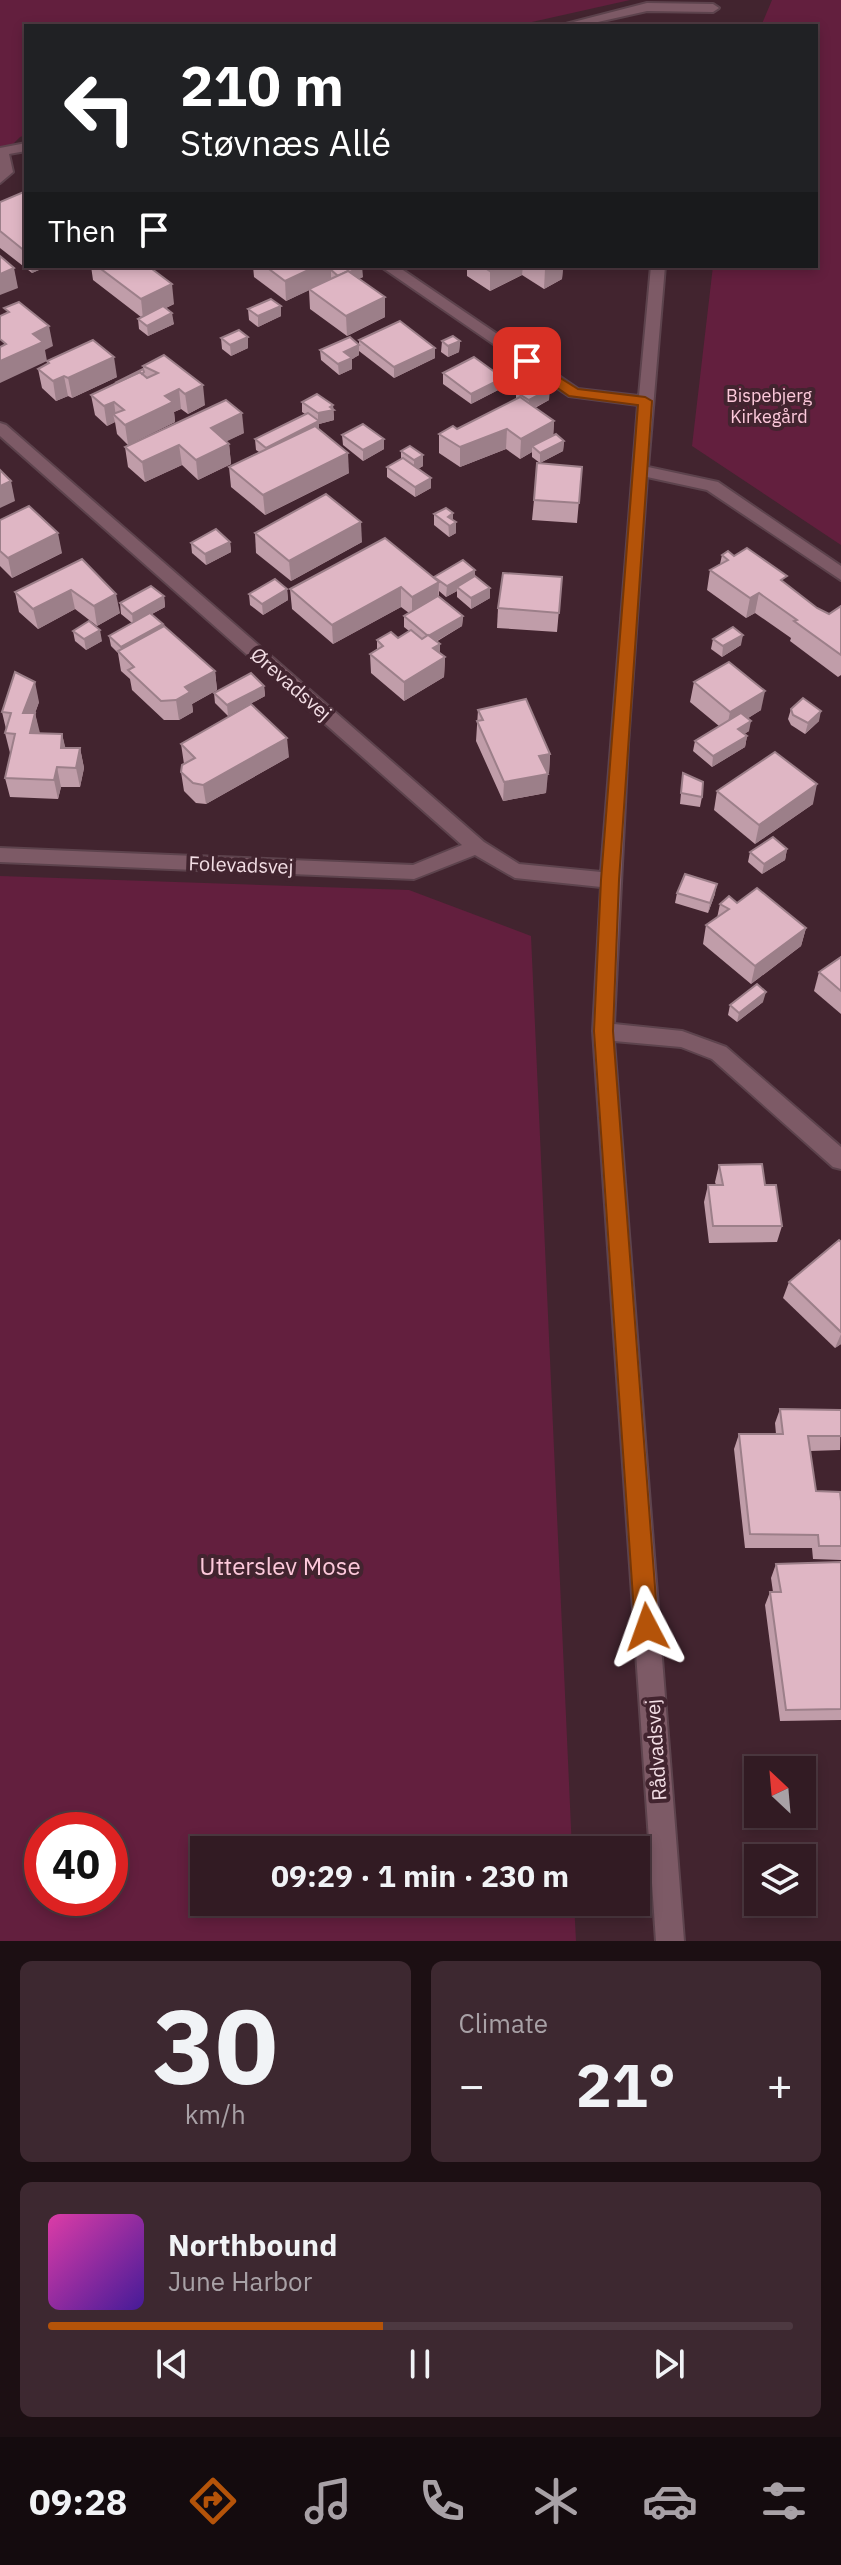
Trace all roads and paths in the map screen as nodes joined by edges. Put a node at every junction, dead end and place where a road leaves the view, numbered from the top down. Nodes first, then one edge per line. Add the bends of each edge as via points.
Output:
1 (715, 4) edge
2 (573, 24) edge
3 (708, 24) edge
4 (24, 147) edge
5 (1, 152) edge
6 (0, 179) edge
7 (390, 268) edge
8 (658, 268) edge
9 (645, 401) junction
10 (0, 428) edge
11 (639, 470) junction
12 (841, 574) edge
13 (477, 847) junction
14 (0, 855) edge
15 (610, 880) junction
16 (603, 1031) junction
17 (841, 1160) edge
18 (670, 1941) edge

1 - 2 street via 647,7
1 - 3 street
4 - 5 street
5 - 6 street via 6,172
7 - 9 street via 574,393
8 - 9 street, Rådvadsvej
9 - 11 street, Rådvadsvej
10 - 13 street, Ørevadsvej
11 - 12 street via 712,486
11 - 15 street, Rådvadsvej
13 - 14 street, Folevadsvej via 414,872
13 - 15 street, Ørevadsvej via 515,871
15 - 16 street, Rådvadsvej
16 - 17 street via 682,1039 719,1053
16 - 18 street, Rådvadsvej

